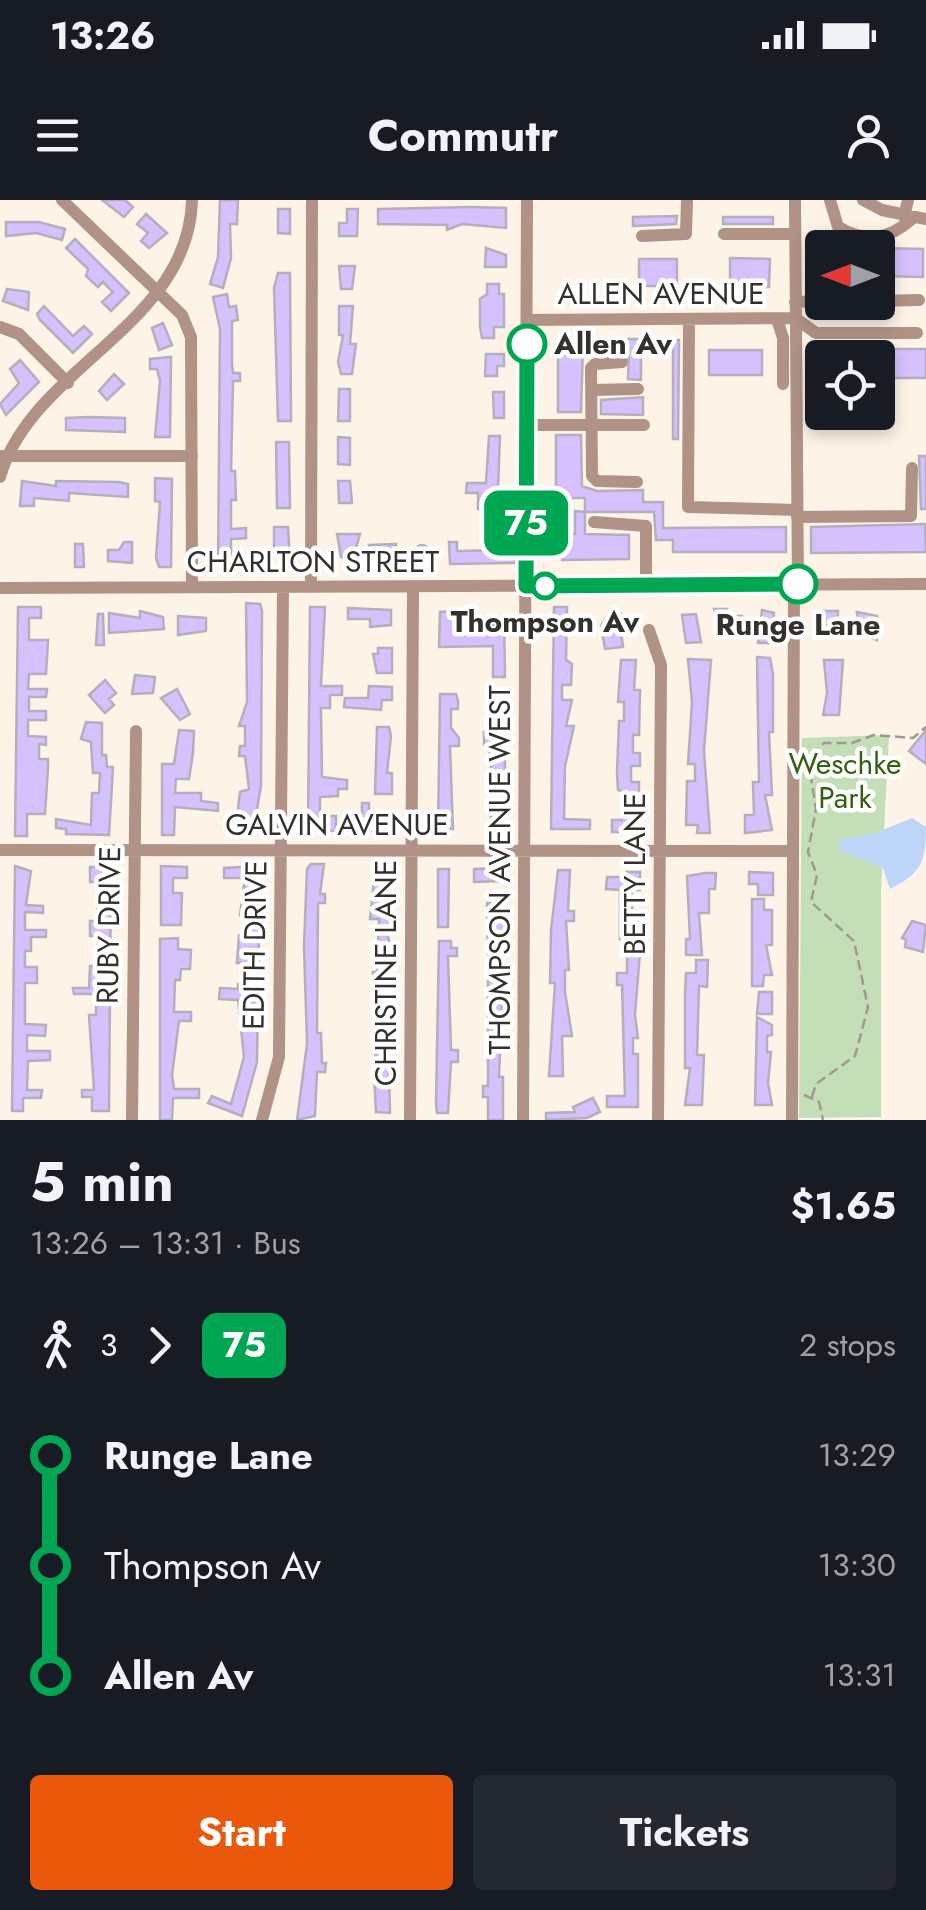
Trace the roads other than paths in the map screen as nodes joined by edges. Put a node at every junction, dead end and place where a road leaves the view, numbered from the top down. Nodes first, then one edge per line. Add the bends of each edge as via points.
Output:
1 (62, 200) edge
2 (192, 200) edge
3 (312, 200) edge
4 (527, 200) edge
5 (688, 200) edge
6 (795, 200) edge
7 (830, 200) edge
8 (863, 200) edge
9 (908, 200) edge
10 (914, 218) edge
11 (724, 234) dead end
12 (795, 234) junction
13 (642, 236) dead end
14 (159, 291) junction
15 (895, 300) edge
16 (919, 300) dead end
17 (795, 302) junction
18 (805, 302) edge
19 (778, 318) junction
20 (795, 318) junction
21 (688, 319) junction
22 (527, 320) junction
23 (0, 327) edge
24 (917, 333) dead end
25 (622, 362) dead end
26 (68, 383) junction
27 (782, 384) dead end
28 (638, 389) dead end
29 (591, 390) junction
30 (592, 425) junction
31 (644, 425) dead end
32 (527, 426) junction
33 (3, 456) edge
34 (192, 456) junction
35 (912, 468) dead end
36 (0, 477) edge
37 (637, 482) dead end
38 (797, 514) junction
39 (594, 522) dead end
40 (796, 584) junction
41 (926, 584) edge
42 (646, 585) junction
43 (414, 586) junction
44 (526, 586) junction
45 (192, 587) junction
46 (284, 587) junction
47 (311, 587) junction
48 (0, 588) edge
49 (649, 630) dead end
50 (136, 731) dead end
51 (0, 850) edge
52 (134, 850) junction
53 (280, 850) junction
54 (412, 850) junction
55 (525, 851) junction
56 (660, 851) junction
57 (793, 851) junction
58 (132, 1120) edge
59 (262, 1120) edge
60 (410, 1120) edge
61 (524, 1120) edge
62 (658, 1120) edge
63 (792, 1120) edge

1 - 14 street
2 - 14 street via 186,241
3 - 47 street
4 - 22 street, THOMPSON AVENUE WEST
5 - 13 street via 686,234
6 - 12 street
7 - 10 street via 838,227 856,236 886,236
8 - 10 street
9 - 10 street
11 - 12 street
12 - 17 street
14 - 26 street
14 - 34 street via 191,336
15 - 16 street
17 - 18 street
17 - 20 street
19 - 20 street, ALLEN AVENUE
19 - 21 street, ALLEN AVENUE
19 - 27 street
20 - 24 street, ALLEN AVENUE via 816,333
20 - 38 street
21 - 22 street, ALLEN AVENUE
21 - 38 street via 688,508
22 - 32 street, THOMPSON AVENUE WEST
23 - 26 street via 19,334
25 - 29 street via 595,364
26 - 33 street
28 - 29 street
29 - 30 street
30 - 31 street
30 - 32 street
30 - 37 street via 592,479
32 - 44 street, THOMPSON AVENUE WEST
33 - 34 street
33 - 36 street
34 - 45 street
35 - 38 street via 911,516
38 - 40 street
39 - 42 street via 646,526
40 - 41 street, CHARLTON STREET
40 - 42 street, CHARLTON STREET
40 - 57 street
42 - 44 street, CHARLTON STREET
43 - 44 street, CHARLTON STREET
43 - 47 street, CHARLTON STREET
43 - 54 street, CHRISTINE LANE
44 - 55 street, THOMPSON AVENUE WEST
45 - 46 street, CHARLTON STREET
45 - 48 street, CHARLTON STREET
46 - 47 street, CHARLTON STREET
46 - 53 street, EDITH DRIVE
49 - 56 street, BETTY LANE via 661,664
50 - 52 street, RUBY DRIVE
51 - 52 street, GALVIN AVENUE
52 - 53 street, GALVIN AVENUE
52 - 58 street, RUBY DRIVE
53 - 54 street, GALVIN AVENUE
53 - 59 street, EDITH DRIVE via 279,1057
54 - 55 street, GALVIN AVENUE
54 - 60 street, CHRISTINE LANE
55 - 56 street, GALVIN AVENUE
55 - 61 street, THOMPSON AVENUE WEST
56 - 57 street, GALVIN AVENUE
56 - 62 street, BETTY LANE
57 - 63 street

